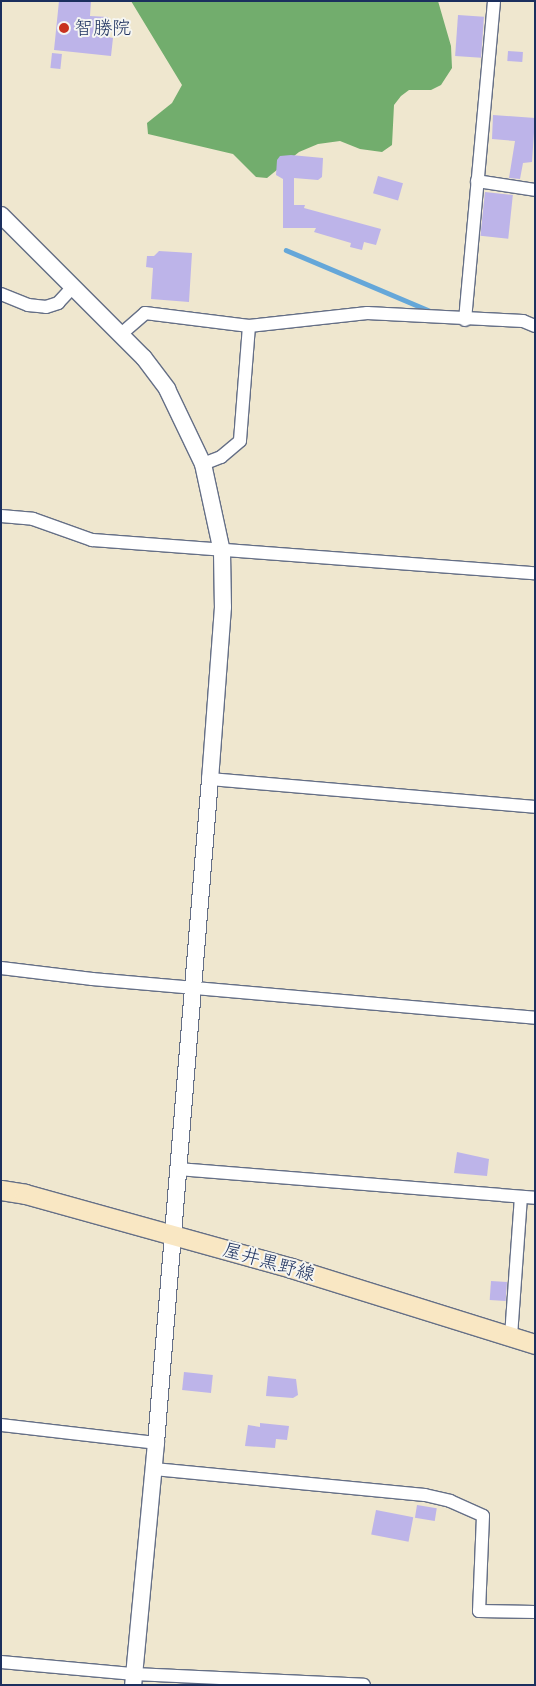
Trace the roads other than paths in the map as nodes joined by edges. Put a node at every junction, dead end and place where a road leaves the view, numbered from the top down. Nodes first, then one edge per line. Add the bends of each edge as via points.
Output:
1 (494, 1) edge
2 (477, 181) junction
3 (535, 190) edge
4 (1, 215) edge
5 (73, 287) junction
6 (1, 295) edge
7 (465, 320) junction
8 (249, 326) junction
9 (535, 326) edge
10 (120, 335) junction
11 (203, 464) junction
12 (1, 516) edge
13 (222, 552) junction
14 (535, 573) edge
15 (210, 779) junction
16 (535, 807) edge
17 (1, 968) edge
18 (193, 988) junction
19 (535, 1018) edge
20 (178, 1169) junction
21 (1, 1190) edge
22 (521, 1197) junction
23 (535, 1198) edge
24 (171, 1234) junction
25 (511, 1336) junction
26 (535, 1344) edge
27 (1, 1425) edge
28 (156, 1443) junction
29 (154, 1469) junction
30 (535, 1612) edge
31 (1, 1662) edge
32 (133, 1680) edge
33 (364, 1685) edge

1 - 2 street
2 - 3 street
2 - 7 street
4 - 5 street
5 - 6 street via 58,302 46,307 28,305
5 - 10 street
7 - 8 street via 367,314
7 - 9 street via 523,322
8 - 10 street via 145,313
8 - 11 street via 240,441 221,456
10 - 11 street via 144,358 167,389
11 - 13 street
12 - 13 street via 33,519 92,540
13 - 14 street
13 - 15 street via 223,607
15 - 16 street
15 - 18 street
17 - 18 street
18 - 19 street
18 - 20 street
20 - 22 street
20 - 24 street
21 - 24 main road, 屋井黒野線
22 - 23 street
22 - 25 street
24 - 25 main road, 屋井黒野線
24 - 28 street
25 - 26 main road, 屋井黒野線
27 - 28 street
28 - 29 street
29 - 30 street via 425,1495 450,1501 483,1516 479,1611
29 - 32 street
31 - 32 street
32 - 33 street

